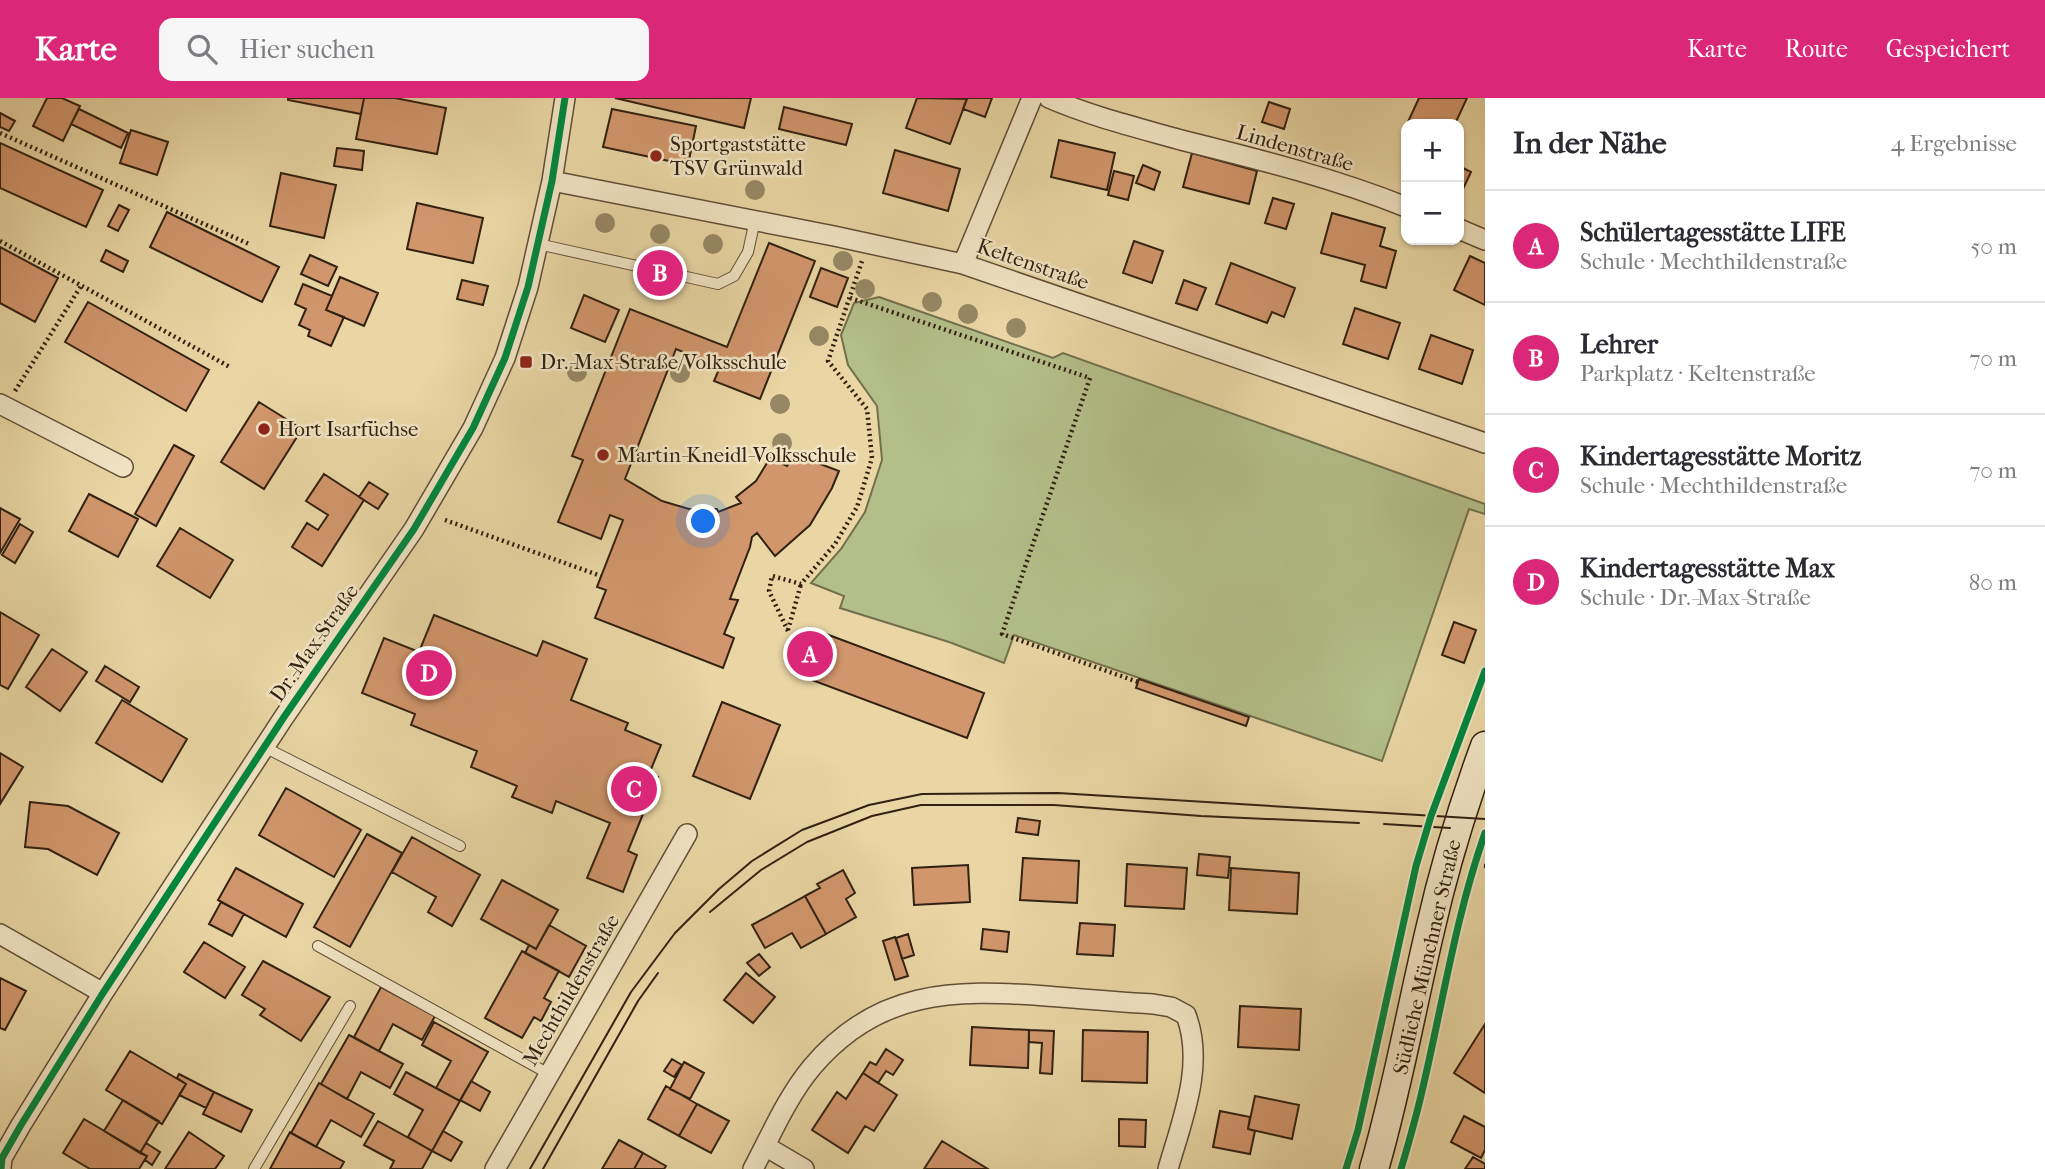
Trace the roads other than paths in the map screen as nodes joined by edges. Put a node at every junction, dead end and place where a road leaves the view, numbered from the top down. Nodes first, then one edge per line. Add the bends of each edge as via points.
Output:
1 (565, 98) edge
2 (1032, 98) edge
3 (1049, 98) edge
4 (552, 181) junction
5 (1401, 205) edge
6 (755, 220) junction
7 (1464, 231) edge
8 (1485, 240) edge
9 (538, 244) junction
10 (963, 264) junction
11 (3, 405) edge
12 (1485, 443) edge
13 (123, 467) dead end
14 (1485, 746) edge
15 (264, 747) junction
16 (687, 834) dead end
17 (460, 846) dead end
18 (0, 934) edge
19 (318, 946) dead end
20 (103, 993) junction
21 (350, 1006) dead end
22 (549, 1074) junction
23 (765, 1146) junction
24 (1, 1169) edge
25 (254, 1169) edge
26 (495, 1169) edge
27 (753, 1169) edge
28 (804, 1169) edge
29 (1168, 1169) edge
30 (1374, 1169) edge

1 - 4 street, Dr.-Max-Straße
2 - 10 street
3 - 5 street, Lindenstraße via 1087,115 1279,165
4 - 6 street, Keltenstraße
4 - 9 street, Dr.-Max-Straße
6 - 9 lane via 748,252 734,275 718,284
6 - 10 street, Keltenstraße
7 - 8 street
9 - 15 street, Dr.-Max-Straße via 505,358 473,428 424,512
10 - 12 street, Keltenstraße
11 - 13 street
14 - 30 main road, Südliche Münchner Straße via 1440,890
15 - 17 lane
15 - 20 street, Dr.-Max-Straße
16 - 22 street, Mechthildenstraße
18 - 20 street
19 - 22 lane
20 - 24 street, Dr.-Max-Straße via 21,1125 2,1158
21 - 25 lane
22 - 26 street, Mechthildenstraße
23 - 27 street
23 - 28 street
23 - 29 street via 811,1069 856,1026 890,1008 928,997 1016,994 1153,1004 1186,1015 1194,1058

